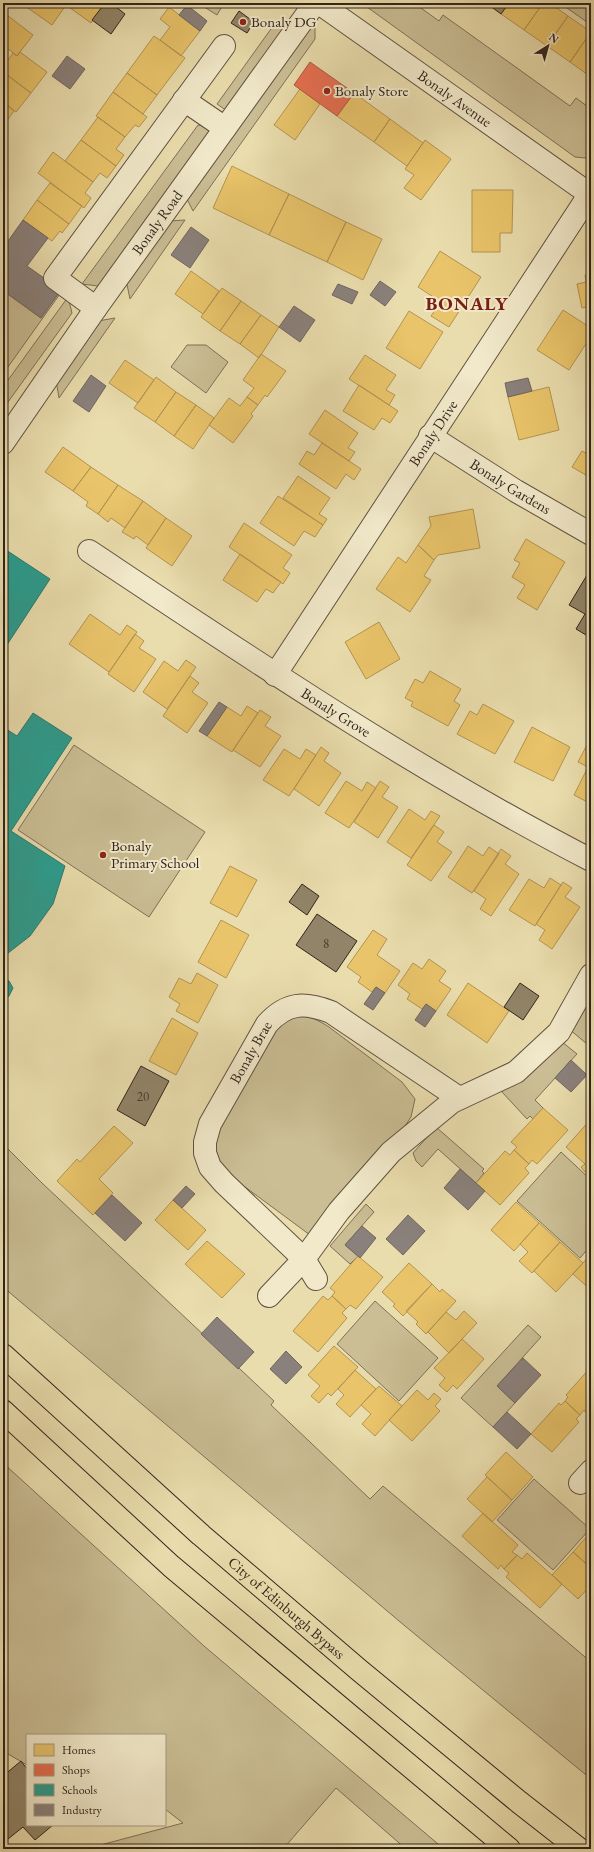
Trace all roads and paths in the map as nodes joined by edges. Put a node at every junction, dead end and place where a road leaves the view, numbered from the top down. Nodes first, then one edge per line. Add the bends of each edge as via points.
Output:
1 (315, 3) edge
2 (319, 3) edge
3 (224, 46) dead end
4 (184, 100) junction
5 (225, 128) junction
6 (591, 193) edge
7 (96, 308) junction
8 (430, 436) junction
9 (3, 443) edge
10 (591, 534) edge
11 (89, 551) dead end
12 (275, 675) junction
13 (591, 860) edge
14 (591, 975) edge
15 (459, 1098) junction
16 (304, 1259) junction
17 (316, 1279) dead end
18 (269, 1296) dead end
19 (3, 1355) edge
20 (3, 1411) edge
21 (509, 1849) edge
22 (579, 1849) edge

1 - 5 street, Bonaly Road
2 - 6 street, Bonaly Avenue
3 - 4 street
4 - 5 street
4 - 7 street via 55,278
5 - 7 street, Bonaly Road
6 - 8 street, Bonaly Drive
7 - 9 street, Bonaly Road
8 - 10 street, Bonaly Gardens via 516,491
8 - 12 street, Bonaly Drive
11 - 12 street, Bonaly Grove
12 - 13 street, Bonaly Grove via 370,735 547,838
14 - 15 street via 560,1032 516,1072
15 - 16 street via 391,1152 339,1211
15 - 16 street, Bonaly Brae via 331,1012 300,1004 279,1011 275,1015 267,1024 210,1124 205,1142 206,1153 210,1167 224,1183
16 - 17 street, Bonaly Brae
16 - 18 street
19 - 22 highway, City of Edinburgh Bypass via 201,1535 384,1690
20 - 21 highway via 171,1566

